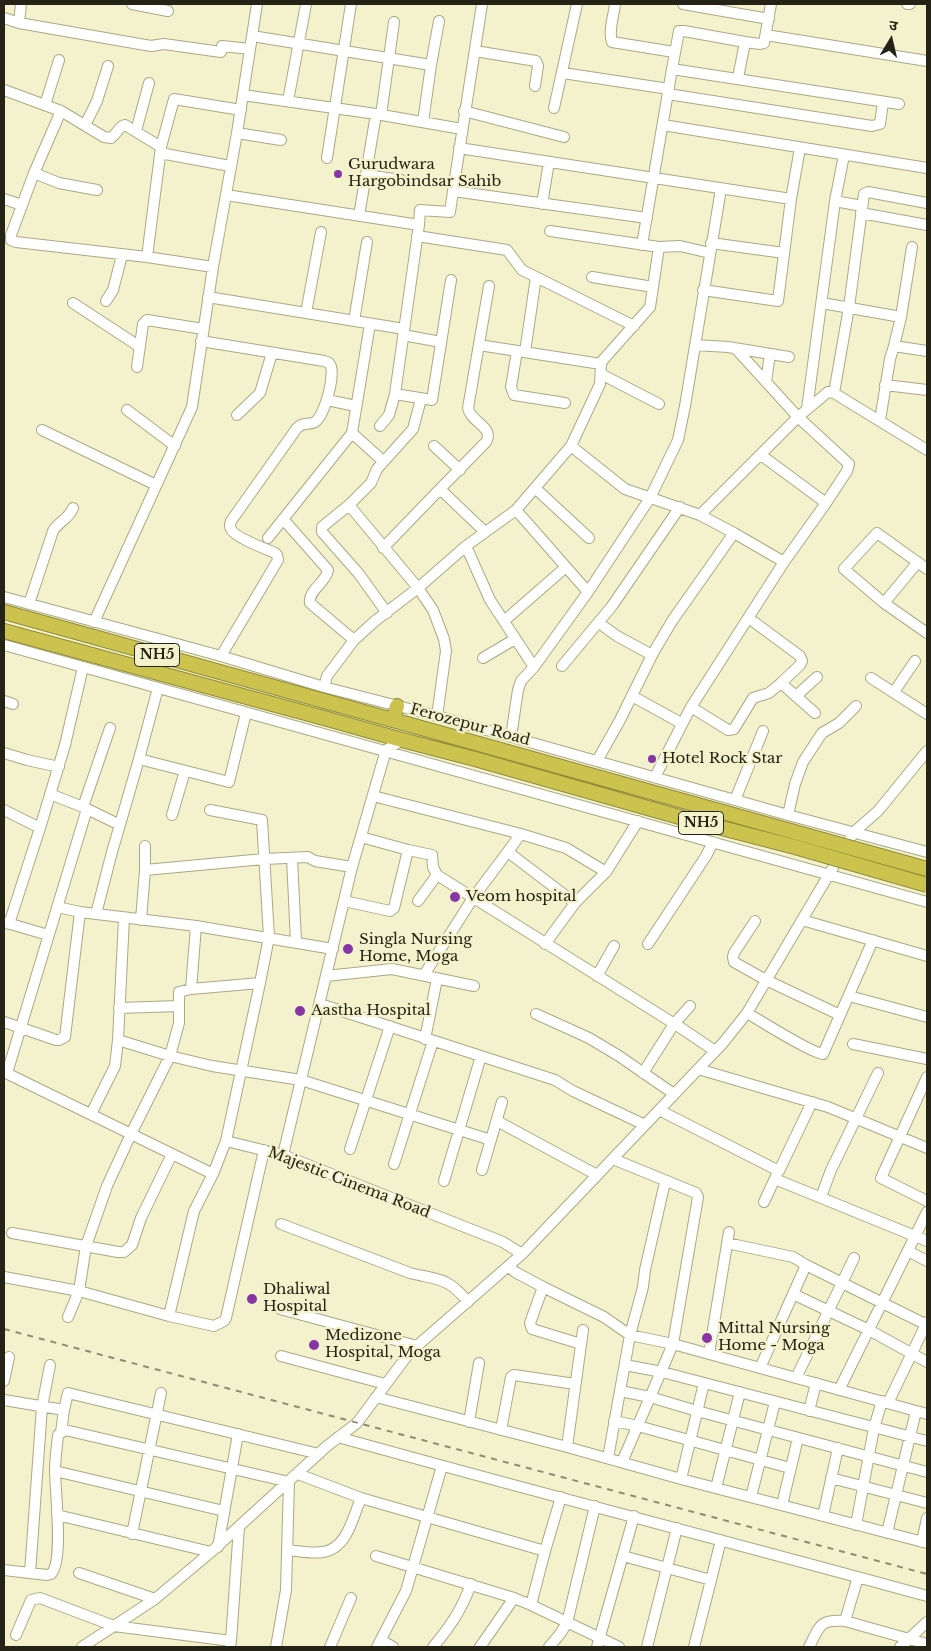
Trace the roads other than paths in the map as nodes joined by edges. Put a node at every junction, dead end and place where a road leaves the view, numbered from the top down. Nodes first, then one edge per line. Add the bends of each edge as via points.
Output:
1 (21, 4) edge
2 (132, 4) edge
3 (257, 4) edge
4 (306, 4) edge
5 (351, 4) edge
6 (482, 4) edge
7 (577, 4) edge
8 (615, 4) edge
9 (683, 4) edge
10 (771, 4) edge
11 (907, 4) edge
12 (910, 4) edge
13 (168, 11) dead end
14 (4, 18) edge
15 (768, 19) junction
16 (439, 21) dead end
17 (394, 22) dead end
18 (19, 23) junction
19 (766, 35) junction
20 (252, 36) junction
21 (745, 42) junction
22 (298, 43) junction
23 (250, 49) junction
24 (344, 51) junction
25 (474, 51) junction
26 (674, 52) junction
27 (389, 58) junction
28 (59, 60) dead end
29 (927, 61) edge
30 (431, 65) junction
31 (108, 66) dead end
32 (672, 69) junction
33 (563, 72) junction
34 (738, 78) junction
35 (149, 83) dead end
36 (535, 86) dead end
37 (4, 90) edge
38 (668, 92) junction
39 (243, 95) junction
40 (288, 101) junction
41 (883, 102) junction
42 (899, 104) dead end
43 (45, 105) junction
44 (335, 108) junction
45 (554, 108) dead end
46 (241, 110) junction
47 (464, 110) junction
48 (61, 111) junction
49 (378, 115) junction
50 (423, 122) junction
51 (85, 125) junction
52 (663, 125) junction
53 (462, 129) junction
54 (136, 131) junction
55 (237, 133) junction
56 (564, 137) dead end
57 (282, 140) dead end
58 (459, 148) junction
59 (800, 148) junction
60 (161, 150) junction
61 (844, 155) junction
62 (327, 158) dead end
63 (549, 162) junction
64 (230, 166) junction
65 (927, 168) edge
66 (34, 173) junction
67 (366, 175) junction
68 (654, 179) junction
69 (401, 180) dead end
70 (721, 189) junction
71 (97, 190) dead end
72 (453, 191) junction
73 (226, 195) junction
74 (792, 198) junction
75 (4, 199) edge
76 (836, 201) junction
77 (927, 202) edge
78 (542, 204) junction
79 (22, 205) junction
80 (861, 209) junction
81 (359, 216) junction
82 (647, 218) junction
83 (927, 225) edge
84 (418, 230) junction
85 (550, 231) dead end
86 (321, 232) dead end
87 (368, 242) dead end
88 (642, 245) junction
89 (660, 247) junction
90 (711, 248) junction
91 (912, 248) dead end
92 (784, 253) junction
93 (122, 255) junction
94 (147, 257) junction
95 (213, 267) junction
96 (536, 277) junction
97 (592, 277) dead end
98 (451, 280) dead end
99 (489, 286) dead end
100 (653, 287) junction
101 (703, 290) junction
102 (208, 296) junction
103 (106, 301) dead end
104 (73, 303) dead end
105 (822, 303) junction
106 (849, 307) junction
107 (306, 313) junction
108 (901, 316) junction
109 (354, 321) junction
110 (370, 324) junction
111 (634, 326) junction
112 (203, 328) junction
113 (403, 332) junction
114 (201, 341) junction
115 (441, 342) junction
116 (479, 345) junction
117 (695, 345) junction
118 (894, 346) junction
119 (140, 347) junction
120 (736, 349) junction
121 (521, 351) junction
122 (927, 351) edge
123 (272, 353) junction
124 (770, 354) junction
125 (789, 357) dead end
126 (137, 367) dead end
127 (601, 369) junction
128 (766, 382) junction
129 (885, 385) junction
130 (927, 390) edge
131 (834, 392) junction
132 (395, 394) junction
133 (420, 398) junction
134 (327, 400) junction
135 (565, 403) dead end
136 (659, 404) dead end
137 (356, 406) junction
138 (807, 409) junction
139 (127, 410) dead end
140 (237, 415) dead end
141 (798, 417) junction
142 (880, 420) junction
143 (380, 426) dead end
144 (42, 430) dead end
145 (352, 432) junction
146 (175, 446) junction
147 (434, 446) dead end
148 (571, 446) junction
149 (927, 450) edge
150 (760, 455) junction
151 (384, 461) junction
152 (460, 470) junction
153 (156, 485) junction
154 (535, 488) junction
155 (440, 490) junction
156 (650, 498) junction
157 (826, 503) junction
158 (348, 505) junction
159 (680, 507) junction
160 (73, 508) dead end
161 (516, 510) junction
162 (700, 515) junction
163 (283, 519) junction
164 (485, 532) junction
165 (734, 533) junction
166 (268, 538) dead end
167 (589, 538) dead end
168 (466, 546) junction
169 (383, 548) junction
170 (784, 562) junction
171 (918, 562) junction
172 (566, 567) junction
173 (927, 569) edge
174 (418, 588) junction
175 (588, 592) junction
176 (4, 597) edge
177 (884, 603) junction
178 (29, 604) junction
179 (4, 612) edge
180 (387, 613) junction
181 (504, 621) junction
182 (94, 622) junction
183 (598, 622) junction
184 (754, 622) dead end
185 (4, 631) edge
186 (927, 633) edge
187 (515, 639) junction
188 (354, 640) junction
189 (4, 645) edge
190 (652, 655) junction
191 (221, 656) junction
192 (483, 658) dead end
193 (915, 661) dead end
194 (562, 666) dead end
195 (83, 667) junction
196 (534, 667) junction
197 (817, 678) dead end
198 (872, 678) dead end
199 (781, 683) junction
200 (324, 687) junction
201 (158, 688) junction
202 (894, 692) junction
203 (632, 696) junction
204 (796, 696) junction
205 (396, 706) junction
206 (691, 706) junction
207 (856, 706) dead end
208 (246, 713) junction
209 (815, 713) dead end
210 (927, 714) edge
211 (437, 716) junction
212 (393, 720) junction
213 (682, 723) junction
214 (110, 728) dead end
215 (763, 732) dead end
216 (510, 737) junction
217 (402, 740) junction
218 (386, 750) junction
219 (927, 751) edge
220 (4, 753) edge
221 (139, 759) junction
222 (596, 761) junction
223 (59, 767) junction
224 (185, 771) junction
225 (655, 777) junction
226 (50, 794) junction
227 (373, 796) junction
228 (735, 800) junction
229 (85, 808) junction
230 (4, 810) edge
231 (210, 810) dead end
232 (172, 815) dead end
233 (788, 815) junction
234 (638, 821) junction
235 (120, 825) junction
236 (40, 828) junction
237 (854, 832) junction
238 (521, 834) junction
239 (361, 837) junction
240 (712, 842) junction
241 (146, 846) dead end
242 (408, 850) junction
243 (508, 852) junction
244 (927, 852) edge
245 (292, 858) junction
246 (264, 859) junction
247 (352, 867) junction
248 (927, 869) edge
249 (145, 870) junction
250 (606, 872) junction
251 (830, 874) junction
252 (437, 875) junction
253 (927, 884) edge
254 (474, 898) junction
255 (344, 901) junction
256 (418, 901) dead end
257 (927, 902) edge
258 (575, 903) junction
259 (57, 907) junction
260 (80, 912) junction
261 (96, 914) junction
262 (124, 918) junction
263 (141, 920) junction
264 (802, 920) junction
265 (755, 921) dead end
266 (6, 923) edge
267 (196, 926) junction
268 (48, 935) junction
269 (269, 937) junction
270 (873, 940) junction
271 (296, 942) junction
272 (546, 944) junction
273 (648, 944) dead end
274 (614, 946) dead end
275 (333, 949) junction
276 (927, 956) edge
277 (326, 976) junction
278 (424, 976) junction
279 (597, 976) junction
280 (437, 979) junction
281 (766, 980) junction
282 (260, 983) junction
283 (474, 986) dead end
284 (190, 989) junction
285 (849, 996) junction
286 (320, 1004) junction
287 (179, 1006) junction
288 (690, 1006) dead end
289 (120, 1008) junction
290 (747, 1013) junction
291 (536, 1014) dead end
292 (840, 1015) junction
293 (927, 1018) edge
294 (4, 1022) edge
295 (674, 1024) junction
296 (390, 1026) junction
297 (21, 1028) junction
298 (118, 1040) junction
299 (429, 1040) junction
300 (853, 1044) dead end
301 (715, 1051) junction
302 (170, 1056) junction
303 (481, 1056) junction
304 (927, 1059) edge
305 (698, 1069) junction
306 (240, 1071) junction
307 (5, 1072) edge
308 (643, 1073) junction
309 (878, 1073) dead end
310 (927, 1077) edge
311 (301, 1080) junction
312 (674, 1094) junction
313 (365, 1100) junction
314 (502, 1102) dead end
315 (812, 1102) junction
316 (659, 1110) junction
317 (91, 1114) junction
318 (410, 1114) junction
319 (856, 1119) junction
320 (497, 1121) junction
321 (645, 1125) junction
322 (460, 1130) junction
323 (131, 1134) junction
324 (901, 1137) junction
325 (491, 1140) junction
326 (226, 1141) junction
327 (927, 1148) edge
328 (350, 1149) dead end
329 (264, 1150) junction
330 (172, 1154) junction
331 (283, 1155) junction
332 (613, 1159) junction
333 (394, 1164) dead end
334 (482, 1170) dead end
335 (212, 1174) junction
336 (597, 1175) junction
337 (777, 1175) junction
338 (444, 1181) dead end
339 (665, 1182) junction
340 (821, 1197) junction
341 (927, 1200) edge
342 (764, 1202) dead end
343 (927, 1212) edge
344 (281, 1224) dead end
345 (12, 1233) dead end
346 (916, 1236) junction
347 (927, 1241) edge
348 (86, 1246) junction
349 (908, 1251) junction
350 (522, 1254) junction
351 (854, 1258) dead end
352 (927, 1261) edge
353 (806, 1265) junction
354 (508, 1266) junction
355 (4, 1278) edge
356 (843, 1283) junction
357 (543, 1287) junction
358 (79, 1291) junction
359 (793, 1294) junction
360 (468, 1302) junction
361 (883, 1302) junction
362 (280, 1309) dead end
363 (829, 1311) junction
364 (169, 1316) junction
365 (68, 1317) dead end
366 (927, 1324) edge
367 (583, 1330) dead end
368 (869, 1330) junction
369 (630, 1335) junction
370 (581, 1344) junction
371 (673, 1344) junction
372 (417, 1346) junction
373 (709, 1354) junction
374 (912, 1354) junction
375 (281, 1356) dead end
376 (9, 1357) dead end
377 (927, 1362) edge
378 (479, 1364) dead end
379 (50, 1365) dead end
380 (624, 1365) junction
381 (760, 1368) junction
382 (662, 1372) junction
383 (796, 1378) junction
384 (4, 1381) edge
385 (704, 1383) junction
386 (816, 1383) junction
387 (385, 1384) junction
388 (575, 1384) junction
389 (839, 1390) junction
390 (620, 1391) junction
391 (740, 1392) junction
392 (161, 1394) dead end
393 (376, 1398) junction
394 (650, 1398) junction
395 (4, 1400) edge
396 (775, 1402) junction
397 (885, 1402) junction
398 (4, 1404) edge
399 (42, 1406) junction
400 (64, 1410) junction
401 (697, 1411) junction
402 (810, 1411) junction
403 (916, 1411) junction
404 (927, 1414) edge
405 (158, 1415) junction
406 (614, 1421) junction
407 (733, 1421) junction
408 (469, 1422) junction
409 (638, 1426) junction
410 (874, 1428) junction
411 (501, 1430) junction
412 (768, 1430) junction
413 (61, 1432) junction
414 (238, 1434) junction
415 (338, 1437) junction
416 (910, 1437) junction
417 (798, 1438) junction
418 (690, 1440) junction
419 (927, 1442) edge
420 (567, 1447) junction
421 (838, 1448) junction
422 (150, 1450) junction
423 (725, 1450) junction
424 (319, 1454) junction
425 (869, 1456) junction
426 (608, 1458) junction
427 (761, 1460) junction
428 (622, 1462) junction
429 (903, 1465) junction
430 (442, 1466) junction
431 (790, 1468) junction
432 (232, 1469) junction
433 (55, 1471) junction
434 (927, 1472) edge
435 (298, 1474) junction
436 (831, 1478) junction
437 (681, 1479) junction
438 (289, 1482) junction
439 (863, 1486) junction
440 (716, 1488) junction
441 (140, 1491) junction
442 (896, 1495) junction
443 (561, 1497) junction
444 (751, 1497) junction
445 (361, 1498) junction
446 (927, 1503) edge
447 (782, 1505) junction
448 (595, 1506) junction
449 (224, 1511) junction
450 (57, 1515) junction
451 (634, 1516) junction
452 (823, 1516) junction
453 (428, 1518) junction
454 (927, 1518) edge
455 (856, 1525) junction
456 (240, 1527) junction
457 (677, 1528) junction
458 (887, 1533) junction
459 (132, 1534) junction
460 (721, 1540) junction
461 (925, 1542) edge
462 (214, 1549) junction
463 (288, 1550) junction
464 (545, 1552) junction
465 (376, 1556) dead end
466 (623, 1556) junction
467 (414, 1567) junction
468 (667, 1568) junction
469 (4, 1570) edge
470 (30, 1573) junction
471 (79, 1573) dead end
472 (858, 1577) junction
473 (711, 1580) junction
474 (471, 1584) junction
475 (927, 1596) edge
476 (155, 1598) junction
477 (351, 1598) dead end
478 (514, 1598) junction
479 (531, 1605) junction
480 (845, 1621) junction
481 (567, 1622) junction
482 (927, 1622) edge
483 (114, 1626) junction
484 (16, 1635) dead end
485 (908, 1640) junction
486 (379, 1643) edge
487 (598, 1643) edge
488 (230, 1644) edge
489 (927, 1644) edge
490 (82, 1647) edge
491 (276, 1647) edge
492 (330, 1647) edge
493 (393, 1647) edge
494 (433, 1647) edge
495 (480, 1647) edge
496 (549, 1647) edge
497 (619, 1647) edge
498 (647, 1647) edge
499 (694, 1647) edge
500 (809, 1647) edge
501 (900, 1647) edge

1 - 18 street
2 - 13 street
3 - 20 street
4 - 22 street
5 - 24 street
6 - 25 street
7 - 33 street
8 - 26 street via 612,42
9 - 15 street
10 - 15 street
11 - 12 street
14 - 18 street
15 - 19 street
16 - 30 street
17 - 27 street
18 - 23 street via 151,46 164,44 221,52 222,46
19 - 21 street via 763,44
19 - 29 street
20 - 22 street
20 - 23 street
21 - 26 street via 684,30 679,31
21 - 34 street
22 - 24 street
22 - 40 street
23 - 39 street
24 - 27 street
24 - 44 street
25 - 36 street via 536,61
25 - 47 street
26 - 32 street
27 - 30 street
27 - 49 street
28 - 43 street
30 - 50 street
31 - 51 street
32 - 34 street
32 - 38 street
33 - 38 street
33 - 45 street
34 - 41 street
35 - 54 street
37 - 43 street
38 - 41 street via 872,126 880,124
38 - 52 street
39 - 40 street
39 - 46 street
40 - 44 street
41 - 42 street
43 - 48 street
44 - 49 street
44 - 62 street
46 - 55 street
46 - 60 street via 174,99
47 - 53 street
47 - 56 street
48 - 51 street
48 - 66 street
49 - 50 street
49 - 67 street
50 - 53 street
51 - 54 street via 108,138 114,136 122,125
52 - 59 street
52 - 68 street
53 - 58 street
54 - 60 street
55 - 57 street
55 - 64 street
58 - 63 street
58 - 72 street
59 - 61 street
59 - 74 street
60 - 64 street
60 - 94 street
61 - 65 street
61 - 76 street
63 - 68 street
63 - 78 street
64 - 73 street
66 - 71 street
66 - 79 street
67 - 69 street
67 - 81 street
68 - 70 street
68 - 82 street
70 - 74 street
70 - 90 street
72 - 78 street
72 - 84 street via 450,212 420,210
73 - 81 street
73 - 95 street
74 - 92 street
75 - 79 street
76 - 80 street
76 - 105 street
77 - 80 street via 868,192 864,194
78 - 82 street
79 - 93 street via 11,235 13,241
80 - 83 street
80 - 106 street
81 - 84 street
82 - 88 street
84 - 96 street via 507,250 522,270
84 - 113 street
85 - 88 street
86 - 107 street
87 - 109 street
88 - 89 street
89 - 90 street
89 - 100 street
90 - 92 street
90 - 101 street
91 - 108 street
92 - 101 street via 778,301
93 - 94 street
93 - 103 street via 113,290
94 - 95 street
95 - 102 street
96 - 111 street
96 - 121 street
97 - 100 street
98 - 115 street
99 - 116 street
100 - 111 street via 650,306
101 - 117 street
102 - 107 street
102 - 112 street
104 - 119 street
105 - 106 street
105 - 138 street
106 - 108 street
106 - 131 street
107 - 109 street
108 - 118 street
109 - 110 street
110 - 113 street
110 - 137 street
111 - 127 street
112 - 114 street
112 - 119 street via 147,320 143,324
113 - 115 street
113 - 132 street
114 - 123 street
114 - 146 street via 192,408
115 - 133 street via 432,400
116 - 121 street
116 - 152 street via 468,406 472,417 488,431 489,436
117 - 120 street
117 - 156 street via 680,434
118 - 122 street
118 - 129 street
119 - 126 street
120 - 124 street
120 - 128 street
121 - 127 street
121 - 135 street via 511,388 514,395
123 - 134 street via 329,362 332,368
123 - 140 street via 260,393
124 - 125 street
124 - 128 street
127 - 136 street
127 - 148 street via 600,384
128 - 141 street
129 - 130 street
129 - 142 street
131 - 138 street via 826,393
131 - 142 street
132 - 133 street
132 - 143 street via 389,415
133 - 151 street via 413,429
134 - 137 street
134 - 191 street via 317,420 302,423 297,428 231,521 233,532 277,554 278,560
137 - 145 street
138 - 141 street
139 - 146 street
141 - 150 street
141 - 157 street via 849,464
142 - 149 street
144 - 153 street
145 - 151 street
145 - 163 street
146 - 153 street
147 - 152 street
148 - 154 street
148 - 156 street via 622,487
150 - 157 street
150 - 162 street
151 - 158 street via 375,471 372,481
152 - 155 street
153 - 182 street
154 - 161 street
154 - 167 street
155 - 164 street
155 - 169 street
156 - 159 street
156 - 175 street
157 - 170 street
158 - 169 street
158 - 180 street via 323,525 322,532 359,574
159 - 162 street
159 - 183 street
160 - 178 street via 70,516 53,531
161 - 164 street
161 - 172 street
162 - 165 street
163 - 166 street
163 - 188 street via 328,570 310,603
164 - 168 street
165 - 170 street
165 - 190 street
168 - 174 street
168 - 181 street via 490,600
169 - 174 street
170 - 206 street
171 - 173 street
171 - 177 street
171 - 177 street via 877,533 844,568
172 - 175 street
172 - 181 street
174 - 180 street
174 - 211 street via 434,610 445,645
175 - 196 street
176 - 178 street
177 - 186 street
178 - 182 street
179 - 212 highway, Ferozepur Road / NH5
180 - 188 street
181 - 187 street
182 - 191 street
183 - 190 street
183 - 194 street
184 - 199 street via 802,659
185 - 217 highway, NH5
187 - 192 street
187 - 196 street
188 - 200 street via 327,676
189 - 195 street
190 - 203 street
191 - 200 street
193 - 202 street
195 - 201 street
195 - 223 street
196 - 216 street via 519,686
197 - 204 street
198 - 202 street
199 - 204 street
199 - 206 street via 768,693 753,698 736,728 731,730
200 - 205 street
201 - 208 street
201 - 221 street
202 - 210 street
203 - 213 street
203 - 222 street
204 - 209 street
205 - 211 street
205 - 212 highway
206 - 213 street
207 - 233 street via 839,723 822,733 804,762
208 - 218 street
208 - 224 street via 229,782
211 - 216 street
212 - 248 highway, Ferozepur Road / NH5, bridge
213 - 225 street
214 - 229 street
215 - 228 street
216 - 222 street
217 - 218 street
217 - 253 highway, NH5, bridge
218 - 227 street
218 - 234 street
219 - 237 street via 878,810
220 - 223 street
221 - 224 street
221 - 235 street
222 - 225 street
223 - 226 street
224 - 232 street
225 - 228 street
226 - 229 street
226 - 236 street
227 - 238 street
227 - 239 street
228 - 233 street
229 - 235 street
229 - 259 street
230 - 236 street
231 - 246 street via 262,820
233 - 237 street
234 - 240 street
234 - 250 street
235 - 261 street
236 - 266 street
237 - 244 street
237 - 251 street
238 - 243 street
238 - 250 street via 570,850
239 - 242 street
239 - 247 street
240 - 251 street
240 - 273 street
241 - 249 street
242 - 252 street via 432,855
242 - 255 street via 392,910
243 - 254 street
243 - 258 street
245 - 246 street
245 - 247 street via 308,857
245 - 271 street
246 - 249 street
246 - 269 street
247 - 255 street
249 - 263 street
250 - 258 street
251 - 257 street
251 - 264 street
252 - 254 street
252 - 256 street
254 - 272 street
254 - 278 street
255 - 275 street
258 - 272 street
259 - 260 street
259 - 268 street
260 - 261 street
260 - 297 street via 65,1037 56,1040
261 - 262 street
262 - 263 street
262 - 289 street
263 - 267 street
264 - 270 street
264 - 281 street
265 - 281 street via 734,953 733,960
266 - 268 street
267 - 269 street
267 - 284 street
268 - 297 street
269 - 271 street
269 - 282 street
270 - 276 street
270 - 285 street
271 - 275 street
272 - 279 street
274 - 279 street
275 - 277 street
277 - 278 street via 392,969
277 - 286 street
278 - 280 street
279 - 295 street
280 - 283 street
280 - 299 street
281 - 290 street
281 - 292 street
282 - 284 street
282 - 306 street
284 - 287 street via 180,992
285 - 292 street
285 - 293 street
286 - 296 street
286 - 311 street
287 - 289 street
287 - 302 street via 179,1023
288 - 295 street
289 - 298 street
290 - 292 street via 822,1054
290 - 301 street
291 - 308 street via 584,1036
294 - 297 street
295 - 301 street
295 - 308 street
296 - 299 street
296 - 313 street
297 - 307 street
298 - 302 street
298 - 317 street via 114,1066
299 - 303 street
299 - 318 street
300 - 304 street
301 - 305 street
302 - 306 street
302 - 323 street
303 - 321 street via 555,1080
303 - 322 street
305 - 312 street
305 - 315 street
306 - 311 street
306 - 326 street
307 - 317 street
308 - 312 street
309 - 319 street
310 - 324 street
311 - 313 street
311 - 331 street
312 - 316 street
313 - 318 street
313 - 328 street
314 - 320 street
315 - 319 street
315 - 337 street
316 - 321 street
316 - 337 street
317 - 323 street
318 - 322 street
318 - 333 street
319 - 324 street
319 - 340 street
320 - 325 street
320 - 336 street
321 - 332 street
322 - 325 street
322 - 338 street
323 - 330 street
323 - 348 street via 107,1186
324 - 327 street
324 - 341 street via 881,1178
325 - 334 street
326 - 329 street, Majestic Cinema Road
326 - 335 street
329 - 331 street, Majestic Cinema Road
329 - 364 street via 226,1318 214,1326
330 - 335 street
330 - 348 street via 129,1249 118,1252
331 - 350 street, Majestic Cinema Road via 502,1242
332 - 336 street
332 - 339 street
335 - 364 street via 194,1211
336 - 350 street
337 - 340 street
337 - 342 street
339 - 369 street
339 - 371 street via 696,1193 698,1197
340 - 346 street
343 - 346 street
344 - 360 street via 410,1273 443,1281 456,1288
345 - 348 street
346 - 347 street
346 - 349 street
348 - 358 street
349 - 352 street
349 - 361 street
350 - 354 street
351 - 356 street
353 - 356 street
353 - 359 street
353 - 373 street via 793,1257 728,1237
354 - 357 street
354 - 360 street
355 - 358 street
356 - 361 street
356 - 363 street
357 - 369 street via 604,1317
357 - 370 street via 530,1323 532,1329
358 - 364 street
358 - 365 street
359 - 363 street
359 - 381 street
360 - 372 street
361 - 366 street
361 - 368 street
362 - 372 street
363 - 368 street
363 - 383 street
366 - 374 street
367 - 370 street
368 - 374 street
368 - 389 street
369 - 371 street
369 - 380 street
370 - 388 street
371 - 373 street
371 - 382 street
372 - 387 street
373 - 381 street
374 - 377 street
374 - 397 street
375 - 387 street
376 - 384 street
378 - 408 street
379 - 399 street
380 - 382 street
380 - 390 street
381 - 383 street
382 - 385 street
382 - 394 street
383 - 386 street
385 - 391 street
385 - 401 street
386 - 389 street
386 - 402 street
387 - 393 street
388 - 411 street via 514,1375
388 - 420 street
389 - 397 street
390 - 394 street
390 - 406 street
391 - 396 street
391 - 407 street
392 - 405 street
393 - 408 street
393 - 415 street via 357,1423
394 - 401 street
394 - 409 street
395 - 398 street
395 - 399 street
396 - 402 street
396 - 412 street
397 - 403 street
397 - 410 street
399 - 400 street
399 - 470 street
400 - 405 street via 68,1393
400 - 413 street
401 - 407 street
401 - 418 street
402 - 410 street
403 - 404 street
403 - 416 street
405 - 414 street
405 - 422 street
406 - 409 street
406 - 426 street
407 - 412 street
407 - 423 street
408 - 411 street
409 - 418 street
409 - 428 street
410 - 416 street
410 - 425 street
411 - 420 street
412 - 417 street
412 - 427 street
413 - 422 street via 65,1430
413 - 433 street via 58,1435
414 - 424 street
414 - 432 street
415 - 424 street
415 - 430 street
416 - 419 street
416 - 429 street
417 - 421 street
417 - 431 street
418 - 423 street
418 - 437 street
420 - 426 street
421 - 425 street
421 - 436 street
422 - 432 street
422 - 441 street
423 - 427 street
423 - 440 street
424 - 435 street
425 - 429 street
425 - 439 street
426 - 428 street
427 - 431 street
427 - 444 street
428 - 437 street
429 - 434 street
429 - 442 street
430 - 443 street
430 - 453 street
431 - 447 street
432 - 438 street
432 - 449 street
433 - 441 street
433 - 450 street
435 - 438 street
435 - 445 street
436 - 439 street
436 - 452 street
437 - 440 street
438 - 456 street
438 - 463 street
439 - 442 street
439 - 455 street
440 - 444 street
441 - 449 street
441 - 459 street
442 - 446 street
442 - 458 street
443 - 448 street
443 - 464 street
444 - 447 street
445 - 453 street
445 - 463 street via 344,1538 336,1547 317,1553
447 - 452 street
448 - 451 street
448 - 481 street
449 - 462 street
450 - 459 street
450 - 470 street via 56,1568 51,1574
451 - 457 street
451 - 466 street
452 - 455 street
453 - 464 street
453 - 467 street
454 - 461 street
455 - 458 street
456 - 462 street
456 - 488 street
457 - 460 street
457 - 468 street
458 - 461 street
459 - 462 street
460 - 472 street
460 - 473 street
462 - 476 street
463 - 491 street via 286,1590
464 - 479 street
465 - 467 street
466 - 468 street
466 - 487 street
467 - 474 street
467 - 486 street via 406,1591
468 - 473 street
468 - 498 street
469 - 470 street
471 - 476 street
472 - 475 street
472 - 480 street
473 - 499 street
474 - 478 street
474 - 494 street via 456,1618
476 - 483 street
477 - 492 street
478 - 479 street
478 - 495 street
479 - 481 street
480 - 485 street
480 - 500 street via 823,1624
481 - 487 street
481 - 496 street
482 - 485 street
483 - 484 street via 35,1598 29,1604
483 - 488 street
483 - 490 street
485 - 489 street
485 - 501 street
486 - 493 street
487 - 497 street

